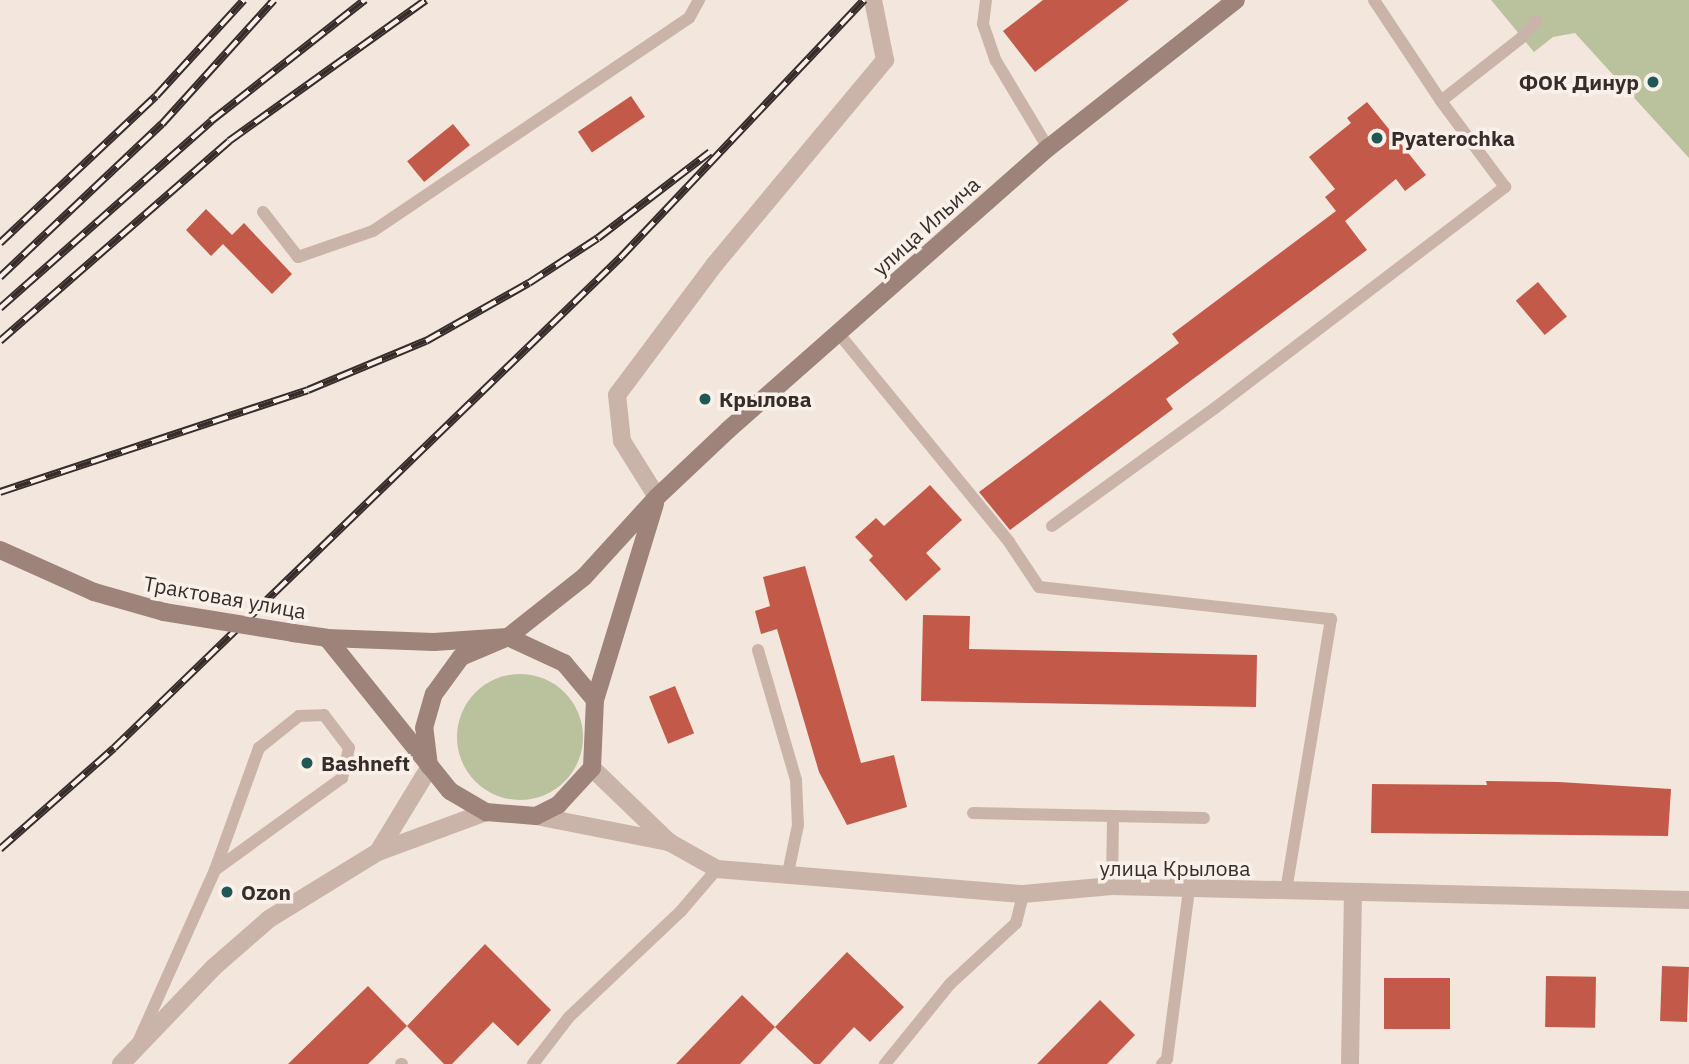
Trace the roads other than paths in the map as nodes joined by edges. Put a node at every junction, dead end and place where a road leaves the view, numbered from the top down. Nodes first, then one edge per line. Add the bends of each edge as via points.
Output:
1 (699, 0) edge
2 (873, 0) edge
3 (986, 0) edge
4 (1236, 0) edge
5 (1374, 0) edge
6 (1536, 21) dead end
7 (1441, 102) junction
8 (1048, 148) junction
9 (263, 212) dead end
10 (839, 334) junction
11 (657, 497) junction
12 (1052, 526) dead end
13 (0, 550) edge
14 (508, 637) junction
15 (327, 638) junction
16 (758, 650) dead end
17 (595, 700) junction
18 (429, 768) junction
19 (592, 768) junction
20 (486, 812) junction
21 (973, 813) dead end
22 (536, 816) junction
23 (1113, 816) junction
24 (1204, 817) dead end
25 (669, 842) junction
26 (378, 852) junction
27 (717, 869) junction
28 (215, 870) junction
29 (788, 873) junction
30 (1112, 886) junction
31 (1189, 890) junction
32 (1286, 891) junction
33 (1023, 894) junction
34 (1353, 894) junction
35 (1689, 900) edge
36 (134, 1050) junction
37 (121, 1064) edge
38 (533, 1064) edge
39 (885, 1064) edge
40 (1162, 1064) edge
41 (1350, 1064) edge

1 - 9 lane via 689,18 373,231 298,257
2 - 11 street via 885,60 715,264 617,395 622,440
3 - 8 lane via 984,24 996,61
4 - 8 street, улица Ильича
5 - 7 lane
6 - 7 lane
7 - 12 lane via 1505,187
8 - 10 street, улица Ильича
10 - 11 street, улица Ильича
10 - 32 lane via 1009,542 1039,587 1331,619
11 - 14 street, улица Ильича via 584,578
11 - 17 street, улица Ильича
13 - 15 street, Трактовая улица, bridge via 94,592 164,612
14 - 15 street, Трактовая улица via 434,642
14 - 17 street via 564,663
14 - 18 street via 461,657 434,694 424,728
15 - 18 street, Трактовая улица
16 - 29 lane via 796,780 798,825
17 - 19 street
18 - 20 street via 450,791
18 - 26 street
19 - 22 street via 558,805
19 - 25 street
20 - 22 street
20 - 26 street
21 - 23 lane
22 - 25 street
23 - 24 lane
23 - 30 lane
25 - 27 street, улица Крылова
26 - 36 street via 269,919 214,967
27 - 29 street, улица Крылова
27 - 38 lane via 681,911 569,1017
28 - 28 lane via 259,748 299,716 324,715 349,748 342,778
28 - 36 lane
29 - 33 street, улица Крылова
30 - 31 street, улица Крылова
30 - 33 street, улица Крылова
31 - 32 street, улица Крылова
31 - 40 lane via 1167,1059
32 - 34 street, улица Крылова
33 - 39 lane via 1016,923 950,984
34 - 35 street, улица Крылова
34 - 41 street
36 - 37 street

